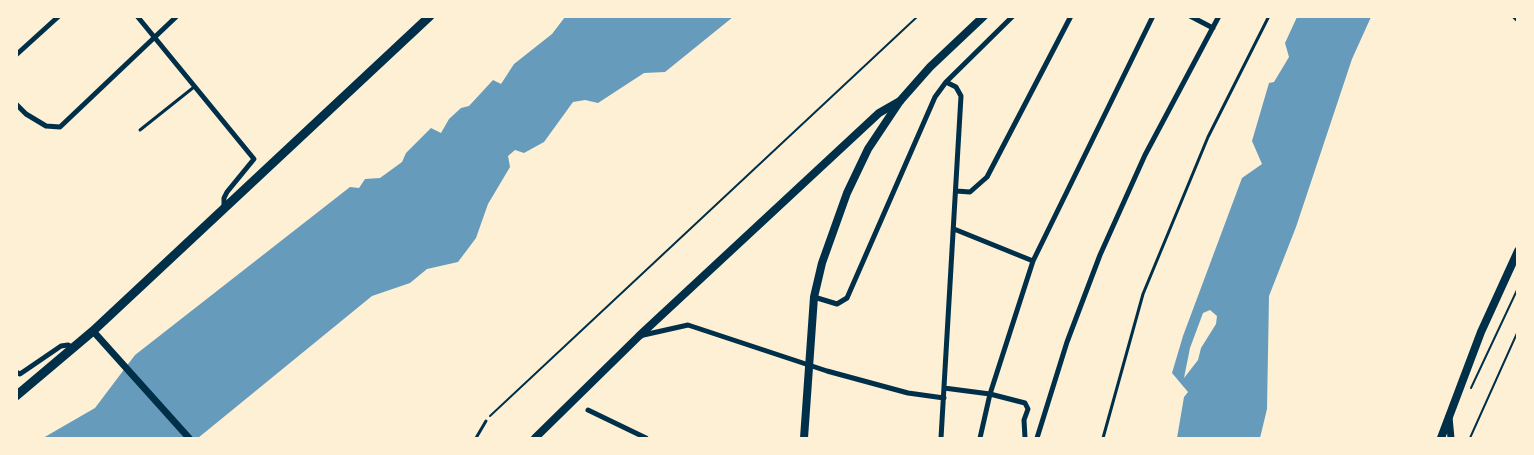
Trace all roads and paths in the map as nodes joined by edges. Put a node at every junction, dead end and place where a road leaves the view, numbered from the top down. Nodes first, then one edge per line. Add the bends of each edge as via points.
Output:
1 (59, 16) edge
2 (137, 16) edge
3 (177, 16) edge
4 (430, 16) edge
5 (918, 16) edge
6 (984, 16) edge
7 (1013, 16) edge
8 (1071, 16) edge
9 (1153, 16) edge
10 (1190, 16) edge
11 (1219, 16) edge
12 (1269, 16) edge
13 (1213, 28) junction
14 (157, 38) junction
15 (16, 56) edge
16 (946, 82) junction
17 (195, 86) junction
18 (900, 101) junction
19 (16, 104) edge
20 (140, 130) dead end
21 (956, 190) junction
22 (225, 209) junction
23 (954, 230) junction
24 (1518, 252) edge
25 (1033, 261) junction
26 (1518, 288) edge
27 (814, 297) junction
28 (1518, 331) edge
29 (96, 334) junction
30 (639, 336) junction
31 (74, 348) junction
32 (808, 363) junction
33 (16, 372) edge
34 (944, 388) junction
35 (1470, 390) dead end
36 (990, 394) junction
37 (16, 396) edge
38 (944, 398) junction
39 (588, 410) dead end
40 (1449, 414) junction
41 (486, 421) joint
42 (189, 438) edge
43 (476, 438) edge
44 (535, 438) edge
45 (646, 438) edge
46 (804, 438) edge
47 (941, 438) edge
48 (980, 438) edge
49 (1025, 438) edge
50 (1037, 438) edge
51 (1103, 438) edge
52 (1441, 438) edge
53 (1452, 438) edge
54 (1470, 438) edge

1 - 15 street
2 - 14 street
3 - 14 street
4 - 22 highway
5 - 41 path
6 - 18 main road
7 - 16 street
8 - 21 street via 987,177 970,192
9 - 25 street
10 - 13 street
11 - 13 street
12 - 51 lane via 1208,137 1143,294
13 - 50 street via 1145,155 1100,255
14 - 17 street
14 - 19 street via 60,128 46,126
16 - 21 street via 956,87 961,96
16 - 27 street via 917,135 847,298 837,304
17 - 20 lane
17 - 22 street via 254,159 227,192
18 - 27 main road via 868,150 847,193
18 - 30 main road via 879,113
21 - 23 street
22 - 29 highway
23 - 25 street
23 - 34 street
24 - 40 main road
25 - 36 street
26 - 35 path
27 - 32 main road
28 - 54 path
29 - 31 highway
29 - 42 street
30 - 32 street via 688,325
30 - 44 main road
31 - 33 street via 61,346 20,374
31 - 37 highway
32 - 38 street via 908,393
32 - 46 main road
34 - 36 street
34 - 38 street
36 - 48 street
36 - 49 street via 1025,403
38 - 47 street
39 - 45 street
40 - 52 main road
40 - 53 street
41 - 43 lane

